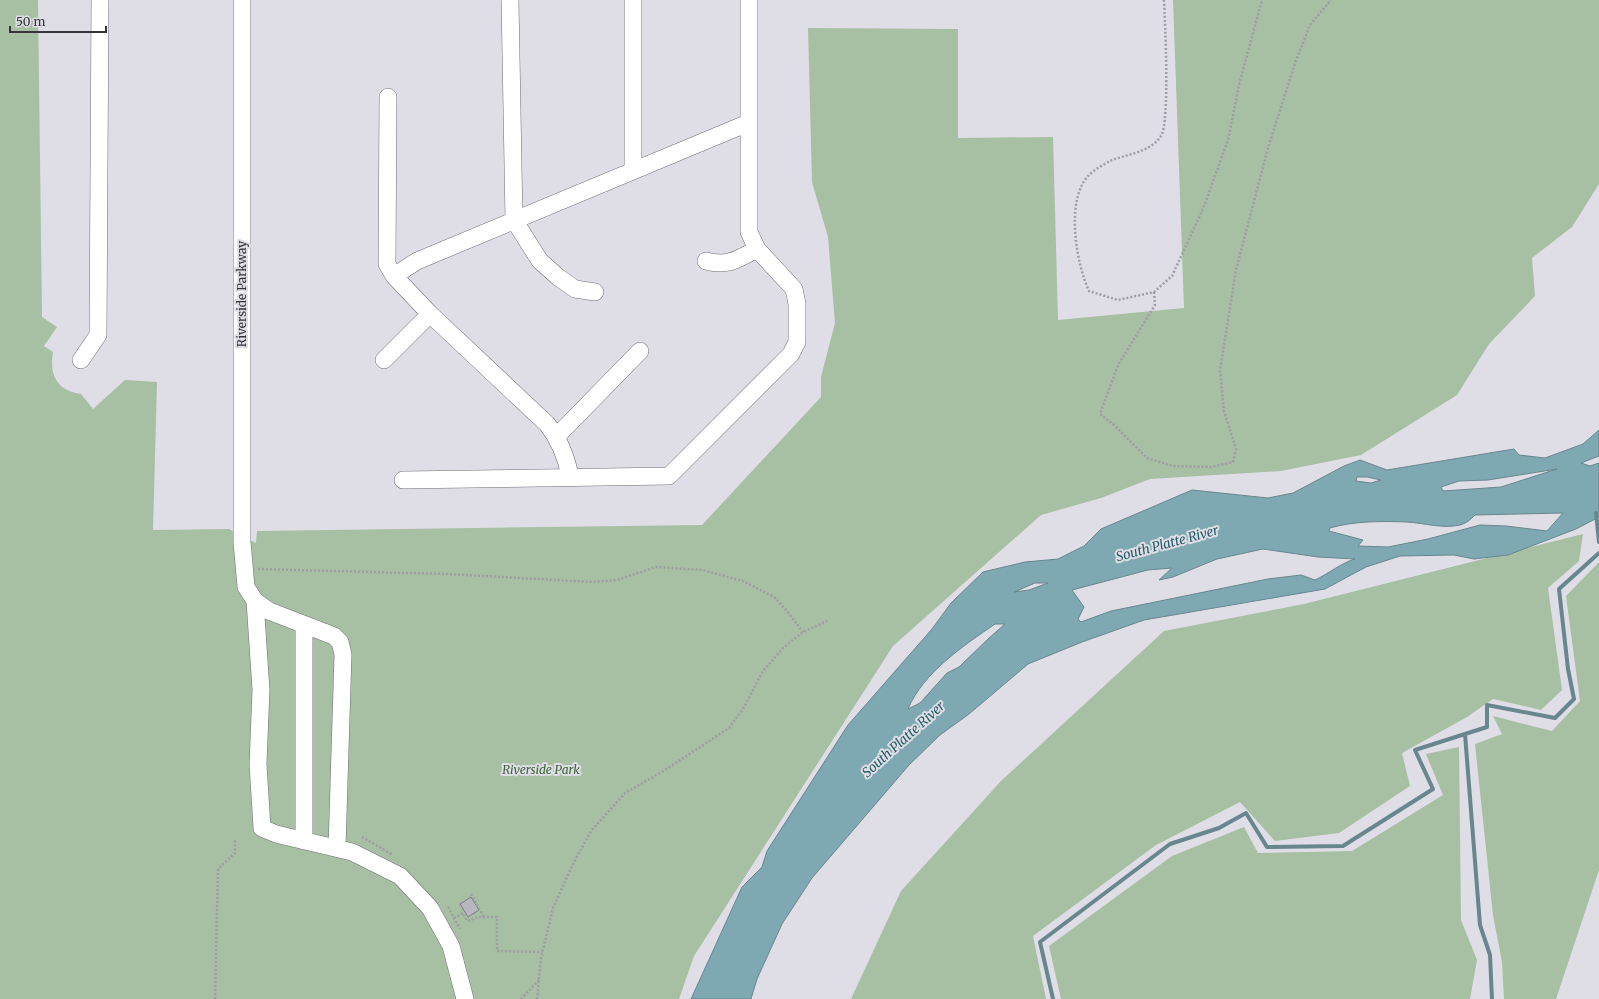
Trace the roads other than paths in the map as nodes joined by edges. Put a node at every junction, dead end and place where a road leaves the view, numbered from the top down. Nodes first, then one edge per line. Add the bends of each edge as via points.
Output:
1 (100, 0) edge
2 (242, 0) edge
3 (510, 0) edge
4 (634, 0) edge
5 (749, 0) edge
6 (388, 97) dead end
7 (748, 124) junction
8 (633, 170) junction
9 (514, 220) junction
10 (757, 249) junction
11 (706, 261) dead end
12 (394, 276) junction
13 (595, 292) dead end
14 (430, 314) junction
15 (640, 351) dead end
16 (81, 360) dead end
17 (384, 360) dead end
18 (557, 436) junction
19 (570, 476) junction
20 (403, 480) dead end
21 (251, 594) junction
22 (304, 625) junction
23 (304, 841) junction
24 (337, 848) junction
25 (465, 999) edge

1 - 16 street via 98,334
2 - 21 street, Riverside Parkway via 242,542
3 - 9 street
4 - 8 street
5 - 7 street
6 - 12 street via 386,238 387,264
7 - 8 street
7 - 10 street via 749,232
8 - 9 street
9 - 12 street via 417,261
9 - 13 street via 540,261 558,277 576,289
10 - 11 street via 732,262 718,265
10 - 19 street via 794,289 797,304 797,342 791,354 669,476
12 - 14 street
14 - 17 street
14 - 18 street
15 - 18 street
18 - 19 street
19 - 20 street
21 - 22 street via 269,610
21 - 23 street, Riverside Parkway via 261,690 258,764 262,828
22 - 23 street
22 - 24 street via 334,636 340,642 343,654
23 - 24 street
24 - 25 street via 352,852 400,876 430,908 451,946

